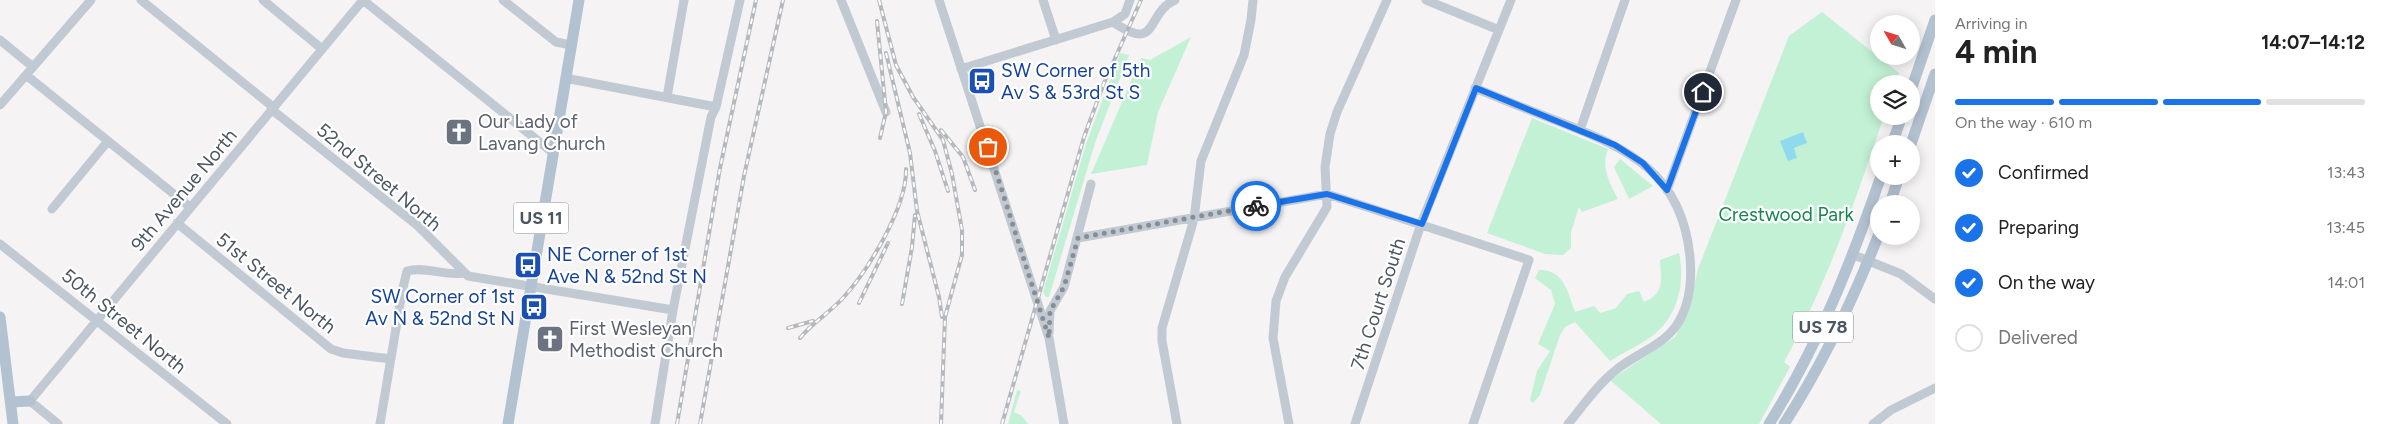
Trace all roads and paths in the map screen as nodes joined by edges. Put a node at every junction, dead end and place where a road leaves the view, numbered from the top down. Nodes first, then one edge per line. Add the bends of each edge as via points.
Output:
1 (91, 0) edge
2 (141, 0) edge
3 (263, 0) edge
4 (363, 0) edge
5 (503, 0) edge
6 (579, 0) edge
7 (684, 0) edge
8 (740, 0) edge
9 (841, 0) edge
10 (938, 0) edge
11 (1043, 0) edge
12 (1130, 0) edge
13 (1175, 0) edge
14 (1253, 0) edge
15 (1387, 0) edge
16 (1426, 0) edge
17 (1511, 0) edge
18 (1625, 0) edge
19 (1736, 0) edge
20 (1935, 20) edge
21 (1114, 22) junction
22 (1499, 30) junction
23 (0, 40) edge
24 (1056, 40) junction
25 (571, 45) junction
26 (322, 49) junction
27 (33, 66) junction
28 (961, 69) junction
29 (1935, 74) edge
30 (26, 75) junction
31 (1916, 75) edge
32 (565, 78) junction
33 (1476, 88) junction
34 (666, 97) junction
35 (0, 105) edge
36 (716, 107) junction
37 (272, 108) junction
38 (886, 112) dead end
39 (1580, 130) junction
40 (1914, 135) edge
41 (108, 141) junction
42 (552, 152) junction
43 (1092, 184) dead end
44 (1878, 185) edge
45 (1667, 190) junction
46 (1327, 194) junction
47 (190, 207) junction
48 (52, 209) dead end
49 (1194, 219) junction
50 (177, 223) junction
51 (1422, 224) junction
52 (1078, 238) junction
53 (0, 244) edge
54 (1875, 245) edge
55 (1854, 255) junction
56 (1868, 262) junction
57 (463, 273) junction
58 (530, 285) junction
59 (1935, 299) edge
60 (673, 310) junction
61 (0, 317) edge
62 (98, 320) junction
63 (1049, 338) junction
64 (390, 359) junction
65 (1935, 388) edge
66 (30, 401) junction
67 (11, 402) junction
68 (13, 424) edge
69 (58, 424) edge
70 (227, 424) edge
71 (380, 424) edge
72 (508, 424) edge
73 (654, 424) edge
74 (1064, 424) edge
75 (1177, 424) edge
76 (1289, 424) edge
77 (1355, 424) edge
78 (1473, 424) edge
79 (1568, 424) edge
80 (1769, 424) edge
81 (1784, 424) edge
82 (1872, 424) edge

1 - 27 street
2 - 37 street, 52nd Street North
3 - 26 street
4 - 26 street, 9th Avenue North
4 - 42 street
5 - 25 street via 556,42
6 - 25 main road, US 11
7 - 34 street
8 - 36 street
9 - 38 street
10 - 28 street
11 - 24 street
12 - 21 street via 1125,14
13 - 21 street via 1164,7 1145,33 1126,31
14 - 49 street via 1244,55 1201,161
15 - 46 street via 1334,123 1326,156
16 - 22 street
17 - 22 street, 7th Court South
18 - 39 street
19 - 45 street
20 - 31 main road
21 - 24 street
22 - 33 street, 7th Court South
23 - 27 street
24 - 28 street
25 - 32 main road, US 11
26 - 37 street, 9th Avenue North
27 - 30 street
28 - 63 street
29 - 40 main road
30 - 35 street
30 - 41 street
32 - 34 street
32 - 42 main road, US 11
33 - 39 street
33 - 51 street, 7th Court South
34 - 36 street
36 - 60 street via 711,118
37 - 47 street, 9th Avenue North
37 - 57 street, 52nd Street North via 418,226
39 - 45 street via 1628,152 1650,169
41 - 47 street
41 - 48 street
42 - 58 main road, US 11
43 - 52 street
44 - 55 main road, US 78
45 - 79 street via 1680,213 1689,249 1690,286 1683,314 1665,338 1606,379
46 - 49 street
46 - 51 street
46 - 76 street via 1327,207 1285,277 1274,309 1273,338
47 - 50 street, 9th Avenue North
49 - 52 street
49 - 75 street via 1161,333
50 - 62 street, 9th Avenue North
50 - 64 street, 51st Street North via 331,349
51 - 77 street, 7th Court South
51 - 78 street via 1529,260
52 - 63 street via 1064,287 1050,311
53 - 62 street, 50th Street North
54 - 56 main road, US 78
55 - 56 street
55 - 80 main road, US 78 via 1822,329
56 - 59 street via 1908,278
56 - 81 main road, US 78 via 1833,340
57 - 58 street
57 - 64 street via 407,270
58 - 60 street
58 - 72 main road, US 11
60 - 73 street
61 - 67 main road
62 - 66 street, 9th Avenue North
62 - 70 street, 50th Street North
63 - 74 street
64 - 71 street
65 - 82 street via 1890,410
66 - 67 main road
66 - 69 street
67 - 68 main road

